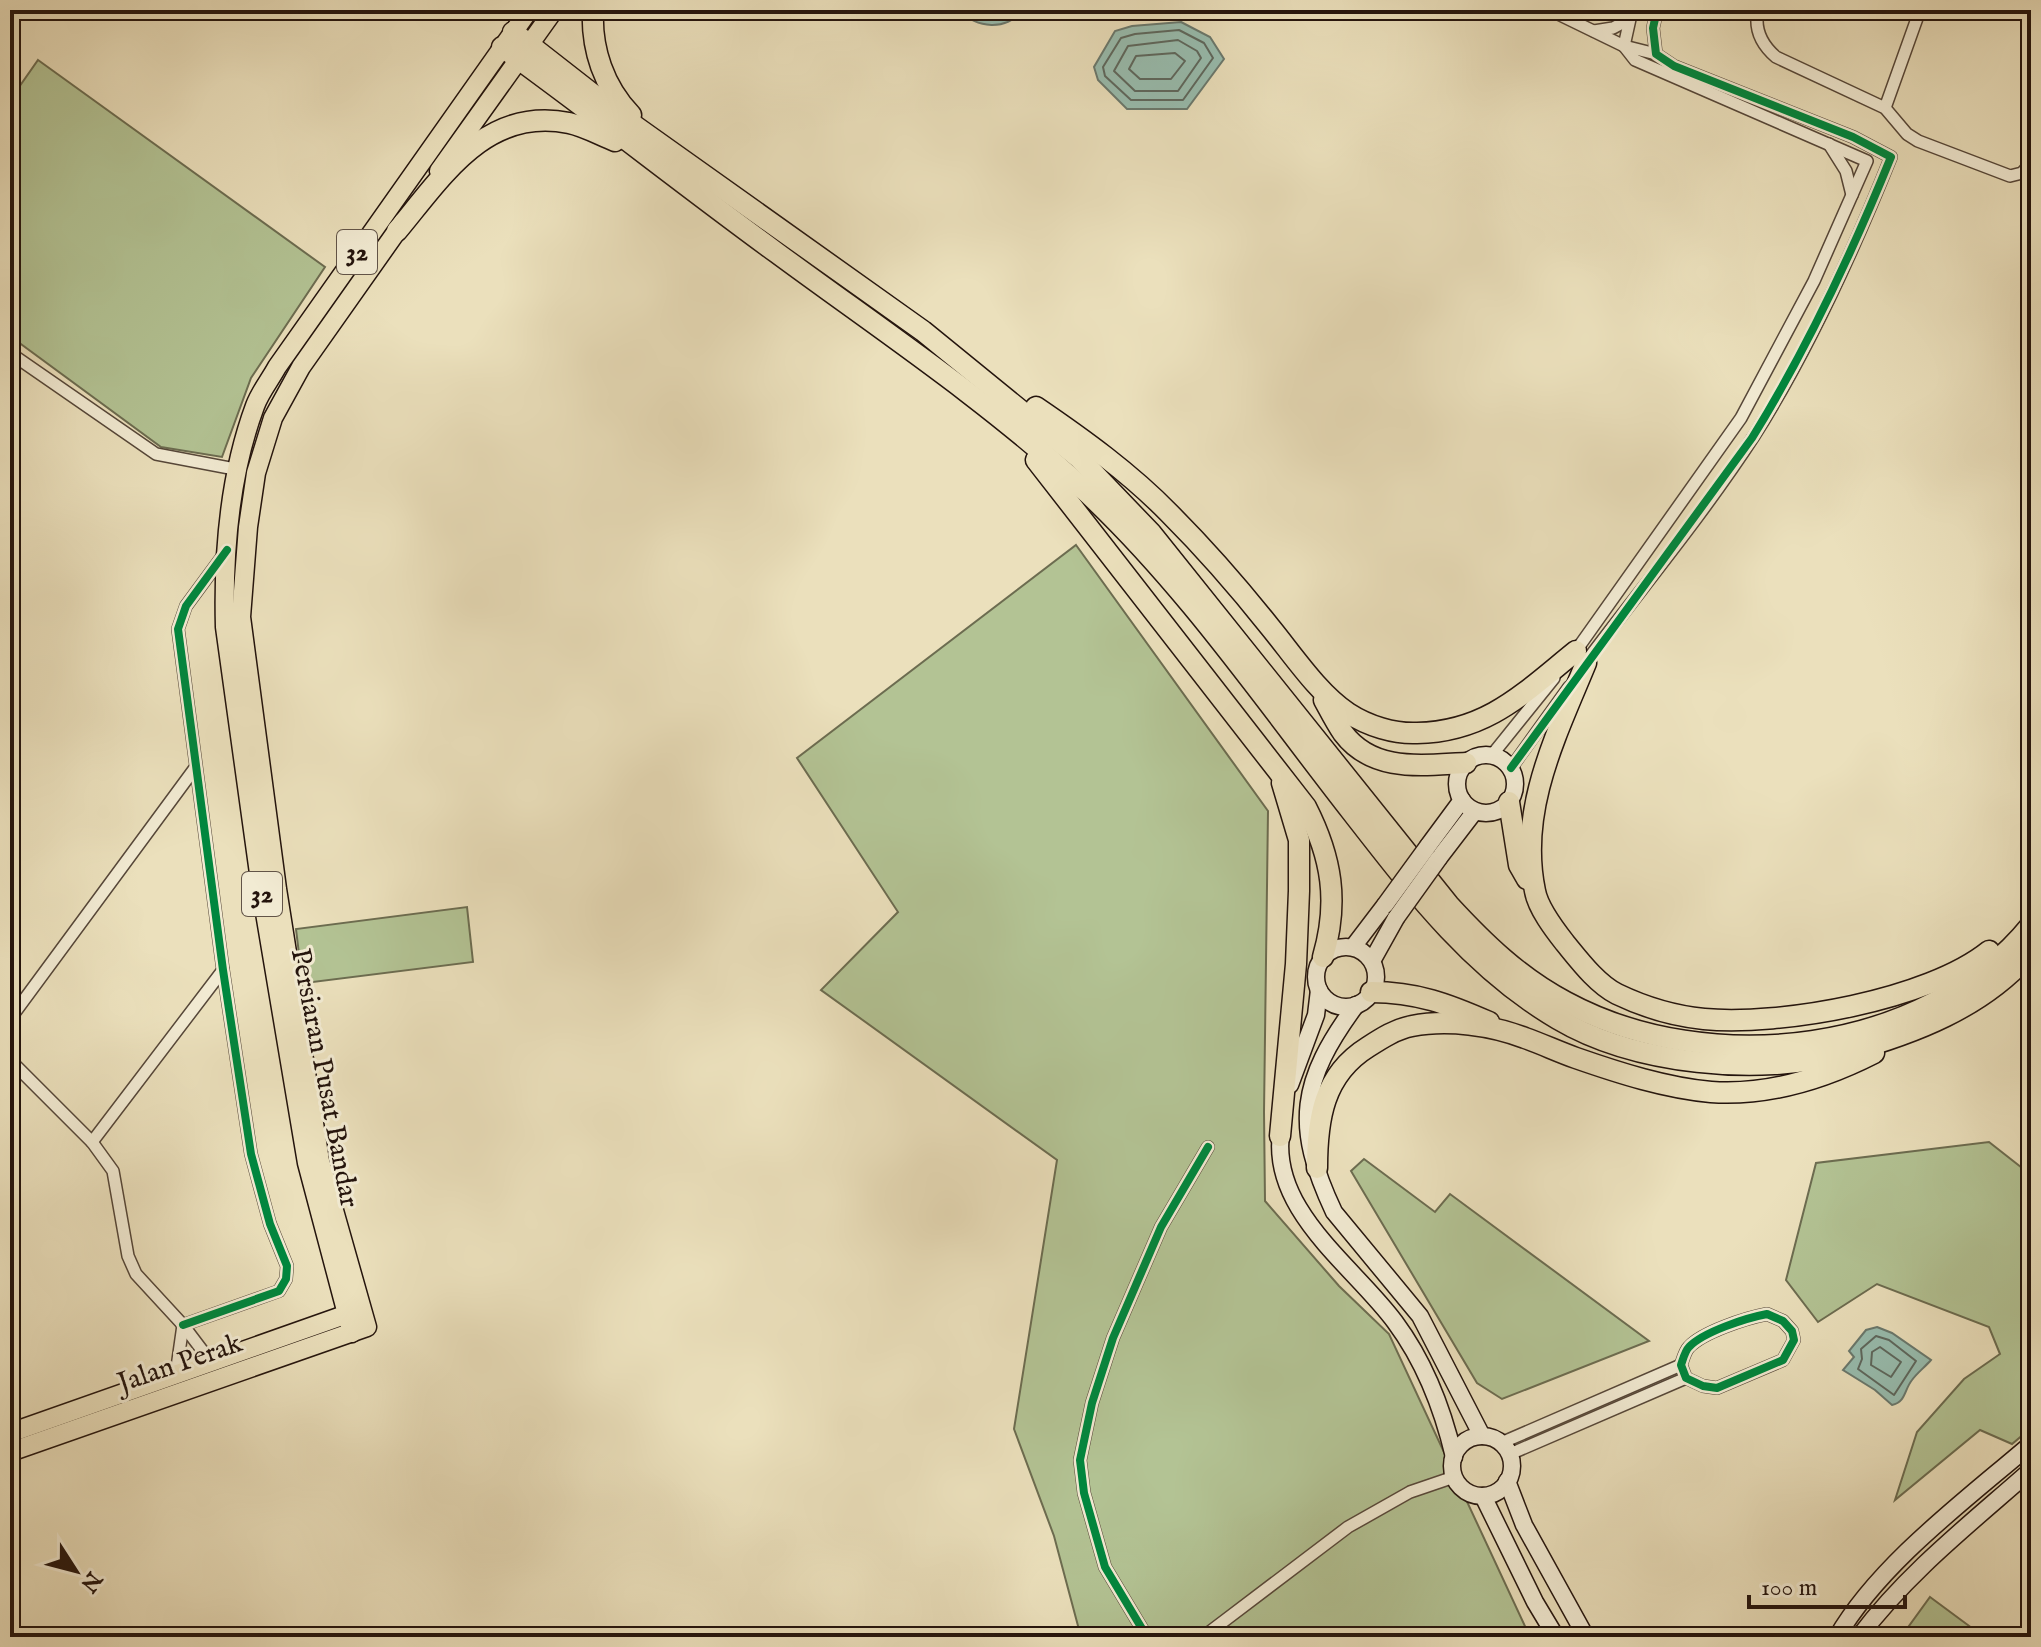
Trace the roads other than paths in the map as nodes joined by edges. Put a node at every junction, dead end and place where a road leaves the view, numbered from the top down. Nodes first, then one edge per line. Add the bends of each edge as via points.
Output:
1 (529, 10) edge
2 (554, 10) edge
3 (593, 10) edge
4 (1550, 10) edge
5 (1657, 10) edge
6 (1758, 10) edge
7 (1920, 10) edge
8 (1630, 15) edge
9 (1594, 31) junction
10 (516, 45) junction
11 (1624, 46) junction
12 (1656, 54) junction
13 (1885, 108) junction
14 (1829, 143) junction
15 (649, 147) junction
16 (1872, 147) junction
17 (1867, 161) junction
18 (2031, 163) edge
19 (1886, 170) junction
20 (1852, 195) junction
21 (397, 231) junction
22 (923, 331) junction
23 (10, 353) edge
24 (1006, 420) junction
25 (236, 469) junction
26 (256, 473) junction
27 (227, 550) junction
28 (1581, 657) junction
29 (1312, 679) junction
30 (1492, 755) junction
31 (1466, 763) junction
32 (195, 768) junction
33 (1511, 768) junction
34 (1279, 770) junction
35 (1509, 802) junction
36 (1468, 806) junction
37 (1535, 894) junction
38 (1391, 912) junction
39 (2029, 928) edge
40 (1353, 947) junction
41 (2031, 952) edge
42 (1323, 957) junction
43 (1372, 961) junction
44 (223, 970) junction
45 (1319, 990) junction
46 (1364, 999) junction
47 (10, 1019) edge
48 (1909, 1034) junction
49 (1522, 1036) junction
50 (10, 1060) edge
51 (1280, 1136) junction
52 (92, 1142) junction
53 (1208, 1147) dead end
54 (1317, 1168) junction
55 (357, 1320) junction
56 (183, 1325) junction
57 (211, 1362) junction
58 (1681, 1365) junction
59 (170, 1376) junction
60 (1686, 1378) junction
61 (194, 1389) junction
62 (10, 1433) edge
63 (1482, 1436) junction
64 (2031, 1444) edge
65 (1505, 1449) junction
66 (10, 1452) edge
67 (1454, 1457) junction
68 (2031, 1470) edge
69 (1454, 1477) junction
70 (1507, 1481) junction
71 (1483, 1496) junction
72 (1147, 1637) edge
73 (1203, 1637) edge
74 (1556, 1637) edge
75 (1586, 1637) edge
76 (1837, 1637) edge
77 (1859, 1637) edge

1 - 10 main road, Persiaran Pusat Bandar / 32
2 - 10 main road, Persiaran Pusat Bandar / 32
3 - 15 highway via 592,34 606,80
4 - 9 street
5 - 12 street
6 - 13 street via 1759,34 1776,57
7 - 13 street
8 - 9 street via 1613,28
8 - 11 street
9 - 11 street
10 - 15 highway
10 - 21 main road, Persiaran Pusat Bandar / 32
10 - 25 main road, Persiaran Pusat Bandar / 32 via 277,367 256,403
11 - 12 street
11 - 14 street via 1647,68
12 - 16 street
13 - 18 street via 1918,141 2010,176
14 - 17 street
14 - 20 street via 1846,171
15 - 21 highway via 569,123 513,126 484,136 462,153
15 - 22 highway
15 - 24 highway
16 - 17 street
16 - 19 street via 1891,157
17 - 19 street
17 - 20 street
19 - 28 street via 1782,390 1722,482
20 - 28 street via 1814,281 1741,418
21 - 26 main road, Persiaran Pusat Bandar / 32 via 284,394
22 - 29 highway via 1058,421 1139,483
22 - 39 highway via 1079,458 1151,533 1449,905 1498,955 1567,1003 1634,1030 1681,1041 1764,1047 1808,1043 1860,1031 1951,993
23 - 25 street via 156,454
24 - 34 highway
24 - 48 highway via 1160,565 1442,924 1511,986 1558,1019 1643,1051 1737,1065 1816,1061
25 - 26 street
25 - 27 main road, Persiaran Pusat Bandar / 32
26 - 55 main road, Persiaran Pusat Bandar / 32 via 241,617 320,1161
27 - 32 street via 186,606 178,629
27 - 55 main road, Persiaran Pusat Bandar / 32 via 225,627 307,1163
28 - 29 highway via 1496,713 1445,731 1382,729 1348,713
28 - 30 street
28 - 33 street
28 - 37 highway via 1538,783 1531,823
29 - 31 highway via 1344,734 1367,755 1401,765
30 - 31 main road
30 - 33 main road
31 - 36 main road via 1457,781
32 - 44 street
32 - 47 street
33 - 35 main road via 1515,785
34 - 42 highway via 1306,807 1330,867 1331,929
34 - 51 highway via 1299,840 1296,964
35 - 36 main road via 1493,812
35 - 37 highway via 1519,865
36 - 38 main road, bridge
37 - 39 highway via 1556,931 1613,992 1660,1011 1703,1019 1788,1015 1905,994 1978,960 2007,937
38 - 40 main road
38 - 43 main road
40 - 42 main road via 1336,948
40 - 43 main road
41 - 48 highway via 1970,1003
42 - 45 main road via 1316,973
43 - 46 main road via 1376,977
44 - 52 street
44 - 56 street via 251,1154 287,1266 286,1279 279,1291
45 - 46 main road via 1331,1003 1348,1007
45 - 51 main road via 1316,1015 1291,1079
46 - 49 highway via 1400,992 1427,997
46 - 54 main road via 1329,1043 1306,1107
48 - 49 highway via 1846,1068 1785,1088 1740,1093 1630,1076
49 - 54 highway via 1439,1023 1410,1026 1358,1053 1325,1100 1317,1130
50 - 52 street
51 - 67 main road via 1294,1203 1397,1324 1445,1419
52 - 56 street via 113,1171 136,1274
53 - 72 street via 1161,1227 1113,1338 1080,1460 1105,1567
54 - 63 main road via 1334,1212 1420,1316
55 - 57 main road, Jalan Perak
55 - 61 main road, Jalan Perak
56 - 57 street
56 - 59 street
57 - 59 main road, Jalan Perak
58 - 60 street
58 - 60 street via 1688,1347 1744,1320 1767,1314 1792,1331 1794,1340 1783,1360 1717,1388
58 - 65 street
59 - 61 main road
59 - 62 main road, Jalan Perak
60 - 65 street
61 - 66 main road, Jalan Perak
63 - 65 main road
63 - 67 main road via 1465,1442
64 - 76 main road via 1899,1560
65 - 70 main road via 1512,1468
67 - 69 main road
68 - 77 main road via 1916,1571
69 - 71 main road via 1466,1491
69 - 73 street via 1410,1492 1348,1527
70 - 71 main road
70 - 75 main road via 1524,1525
71 - 74 main road

